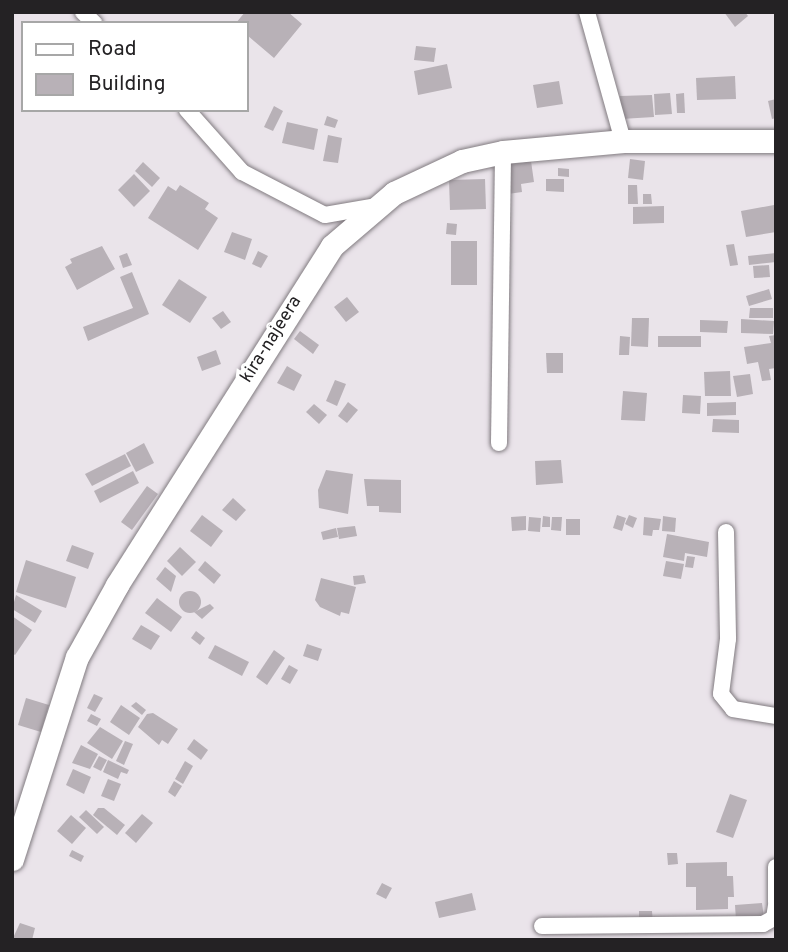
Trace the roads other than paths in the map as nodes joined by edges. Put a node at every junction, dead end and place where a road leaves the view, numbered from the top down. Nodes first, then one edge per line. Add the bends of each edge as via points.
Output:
1 (587, 12) edge
2 (189, 112) edge
3 (623, 141) junction
4 (776, 141) edge
5 (503, 152) junction
6 (377, 206) junction
7 (325, 215) junction
8 (332, 246) junction
9 (499, 443) dead end
10 (726, 532) dead end
11 (776, 716) edge
12 (12, 859) edge
13 (776, 867) edge
14 (776, 904) edge
15 (542, 926) dead end

1 - 3 street
2 - 7 street via 242,172
3 - 4 street, kira-najeera
3 - 5 street, kira-najeera
5 - 6 street, kira-najeera via 429,174
5 - 9 street
6 - 7 street
6 - 8 street, kira-najeera
7 - 8 street
8 - 12 street, kira-najeera via 117,585 77,657
10 - 11 street via 728,639 721,694 733,709
13 - 14 street
14 - 15 street via 774,918 763,924

